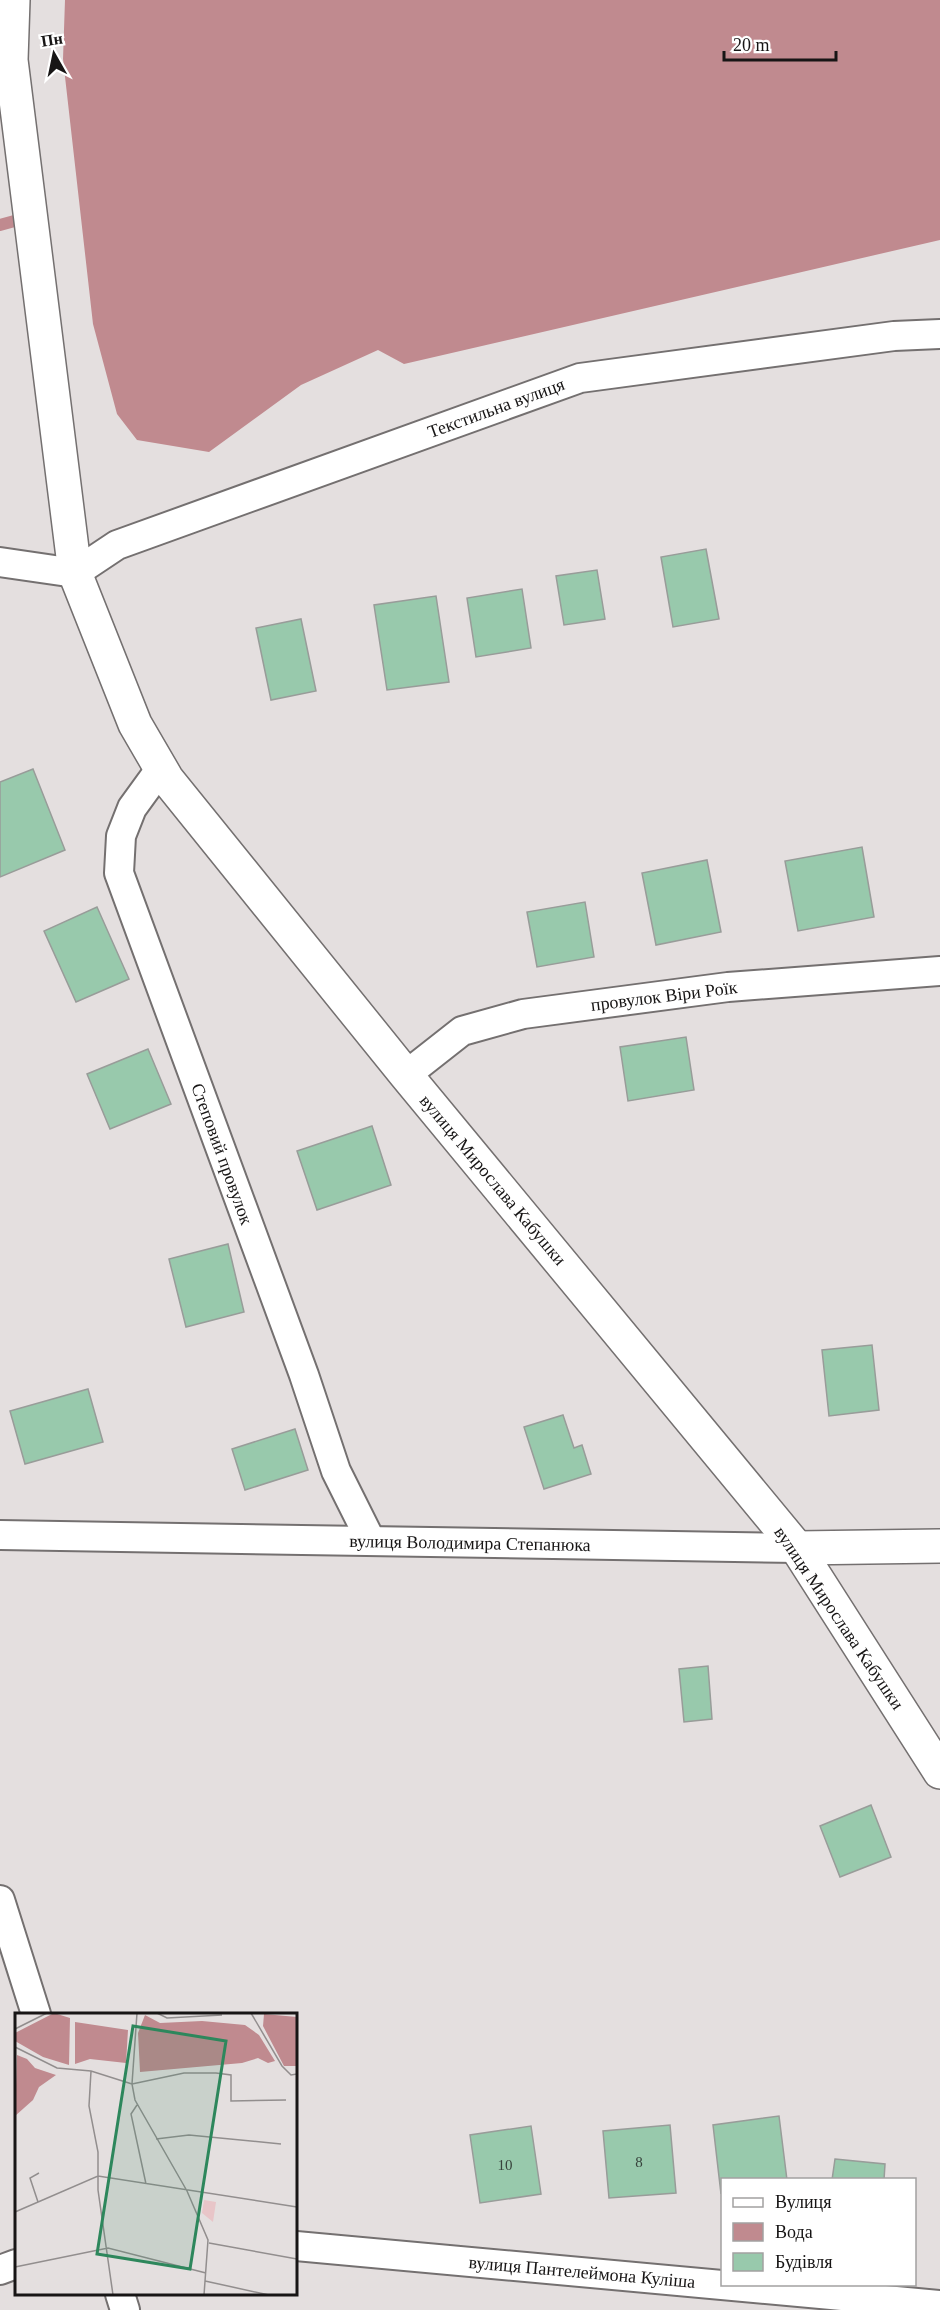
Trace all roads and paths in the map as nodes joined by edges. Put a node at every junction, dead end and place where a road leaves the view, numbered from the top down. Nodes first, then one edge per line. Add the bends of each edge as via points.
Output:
1 (13, 0) edge
2 (940, 334) edge
3 (0, 562) edge
4 (75, 573) junction
5 (161, 768) junction
6 (940, 971) edge
7 (406, 1075) junction
8 (0, 1535) edge
9 (371, 1541) junction
10 (940, 1546) edge
11 (796, 1548) junction
12 (940, 1772) edge
13 (0, 1900) edge
14 (36, 2013) edge
15 (297, 2246) edge
16 (15, 2264) edge
17 (0, 2270) edge
18 (721, 2285) edge
19 (733, 2286) edge
20 (120, 2295) edge
21 (940, 2305) edge
22 (125, 2310) edge

1 - 4 street, вулиця Мирослава Кабушки via 11,60
2 - 4 street, Текстильна вулиця via 894,336 580,378 117,545
3 - 4 street
4 - 5 street, вулиця Мирослава Кабушки via 135,724
5 - 7 street, вулиця Мирослава Кабушки
5 - 9 street, Степовий провулок via 132,808 121,836 119,873 336,1472
6 - 7 street, провулок Віри Роїк via 728,987 524,1014 462,1031
7 - 11 street, вулиця Мирослава Кабушки
8 - 9 street, вулиця Володимира Степанюка
9 - 11 street, вулиця Володимира Степанюка
10 - 11 street, вулиця Володимира Степанюка
11 - 12 street, вулиця Мирослава Кабушки
13 - 14 street
15 - 18 street, вулиця Пантелеймона Куліша
16 - 17 street
19 - 21 street, вулиця Пантелеймона Куліша
20 - 22 street

